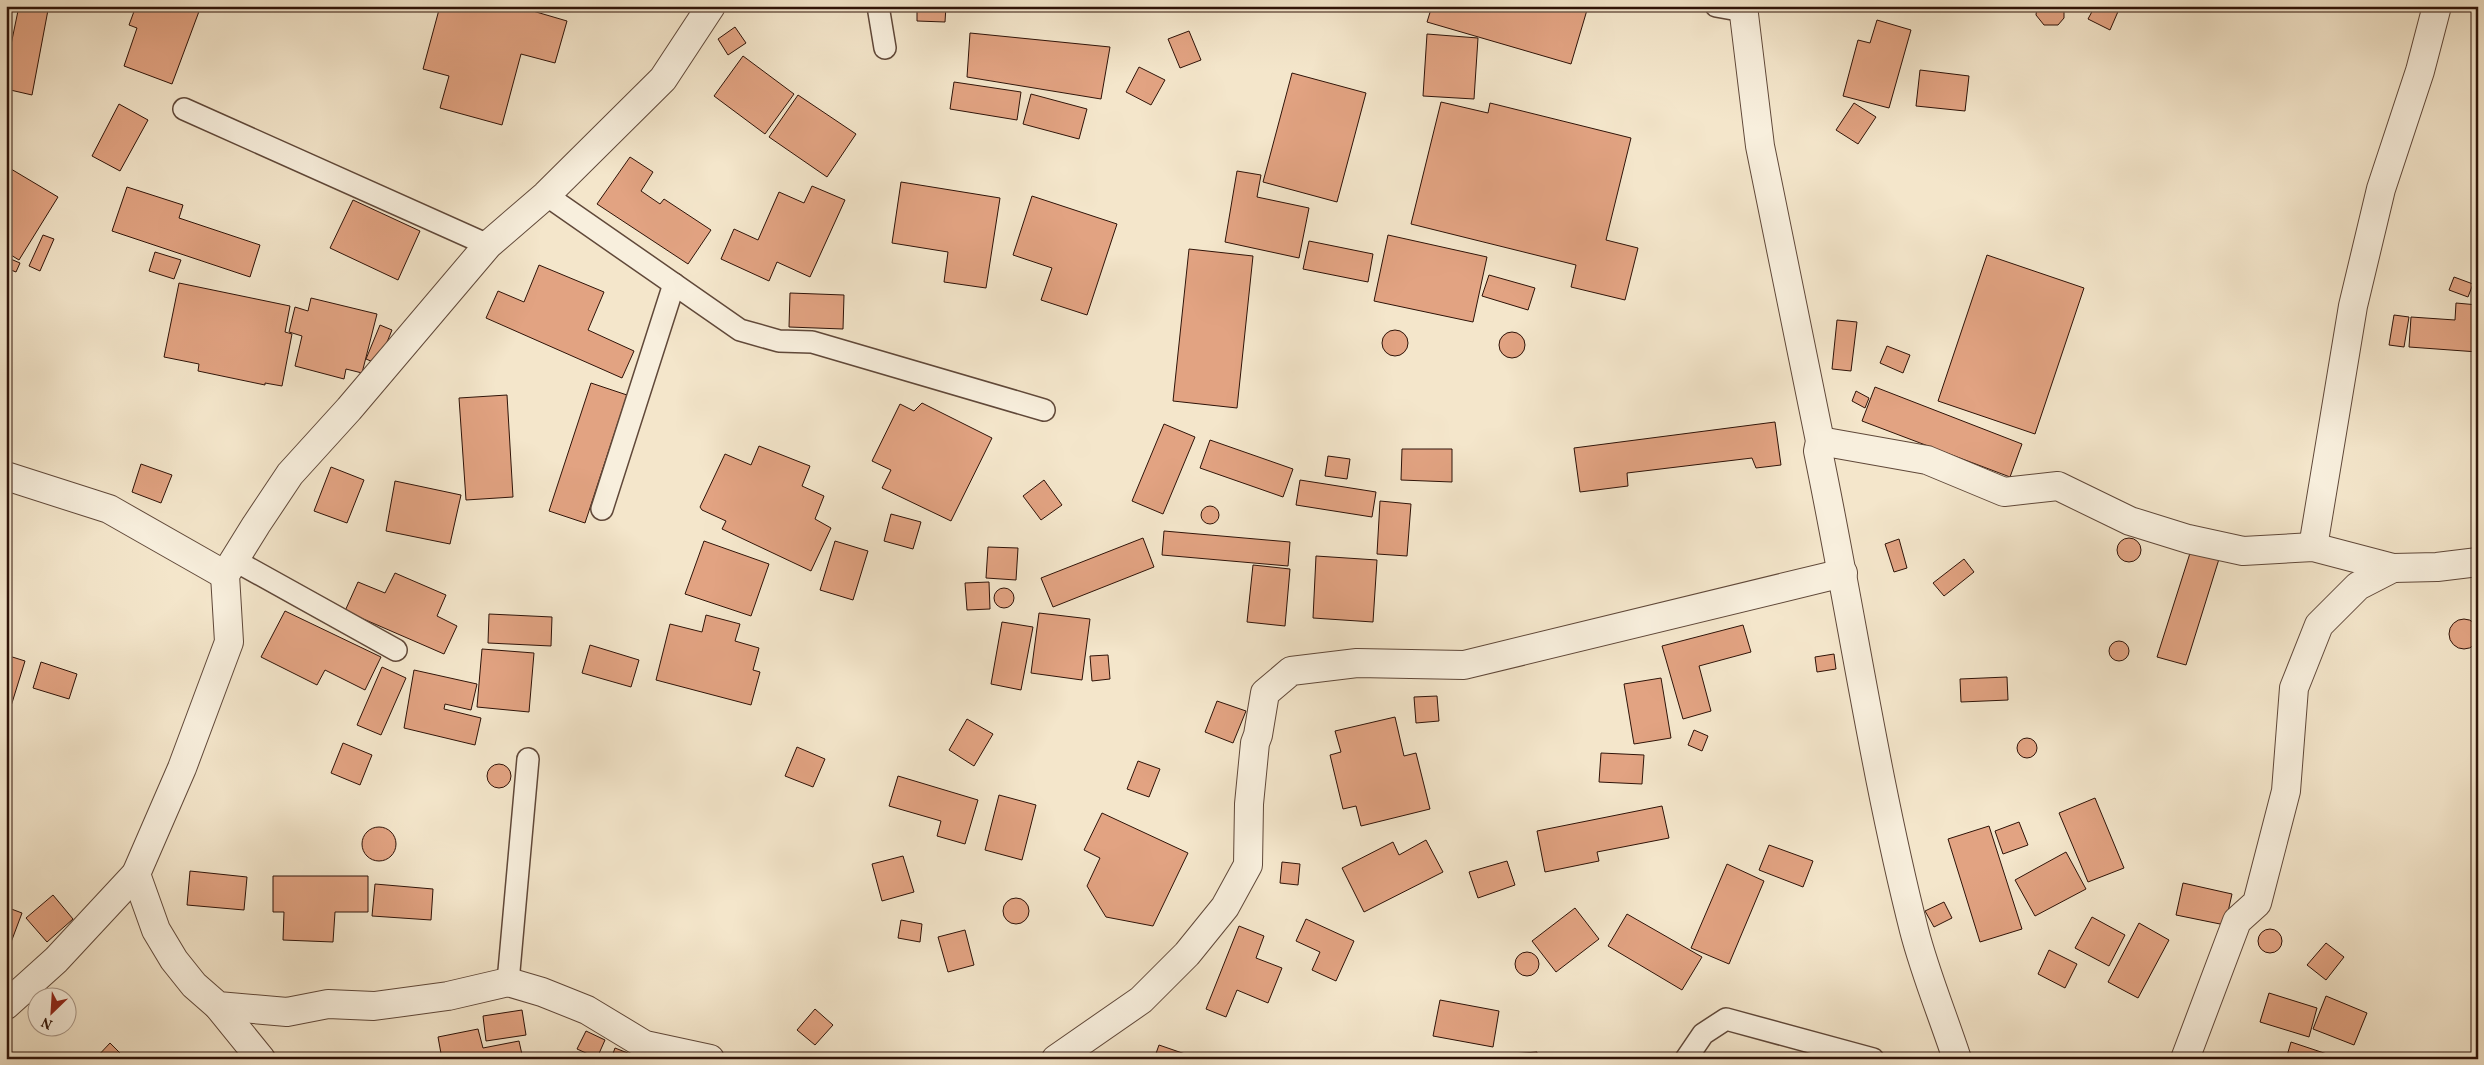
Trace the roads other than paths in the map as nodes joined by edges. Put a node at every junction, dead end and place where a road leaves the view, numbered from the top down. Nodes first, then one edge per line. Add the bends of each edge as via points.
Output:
1 (710, 6) edge
2 (878, 6) edge
3 (1716, 6) edge
4 (2437, 6) edge
5 (1744, 9) edge
6 (885, 48) dead end
7 (184, 109) dead end
8 (546, 195) junction
9 (488, 244) junction
10 (674, 284) junction
11 (1044, 410) dead end
12 (1820, 441) junction
13 (6, 476) edge
14 (602, 509) dead end
15 (2313, 547) junction
16 (2478, 562) edge
17 (230, 567) junction
18 (2393, 568) junction
19 (1844, 572) junction
20 (396, 650) dead end
21 (528, 759) dead end
22 (136, 874) junction
23 (508, 982) junction
24 (6, 1005) edge
25 (218, 1006) junction
26 (261, 1059) edge
27 (710, 1059) edge
28 (1056, 1059) edge
29 (1686, 1059) edge
30 (1873, 1059) edge
31 (1957, 1059) edge
32 (2185, 1059) edge

1 - 8 street via 663,79
2 - 6 lane
3 - 5 lane
4 - 15 street via 2420,71 2381,189 2353,306
5 - 12 street via 1760,146
7 - 9 lane
8 - 9 street
8 - 10 lane
9 - 17 street via 290,474
10 - 11 lane via 740,330 779,342 812,342
10 - 14 lane
12 - 15 street via 1927,460 2004,492 2058,486 2130,521 2188,539 2243,551
12 - 19 street via 1818,451
13 - 17 street via 109,509
15 - 18 street
16 - 18 street
17 - 20 lane
17 - 22 street via 229,642 182,768
18 - 32 street via 2358,586 2319,625 2294,688 2286,791 2257,903 2237,921
19 - 28 street via 1464,665 1357,663 1291,672 1265,693 1255,743 1248,865 1225,907 1187,954 1140,1000
19 - 31 street via 1891,834 1914,932
21 - 23 lane
22 - 24 street via 56,960
22 - 25 street via 156,930 174,960 194,985
23 - 25 street via 448,996 374,1006 328,1004 287,1012
23 - 27 street via 587,1010 645,1045
25 - 26 street
29 - 30 lane via 1703,1034 1726,1019

